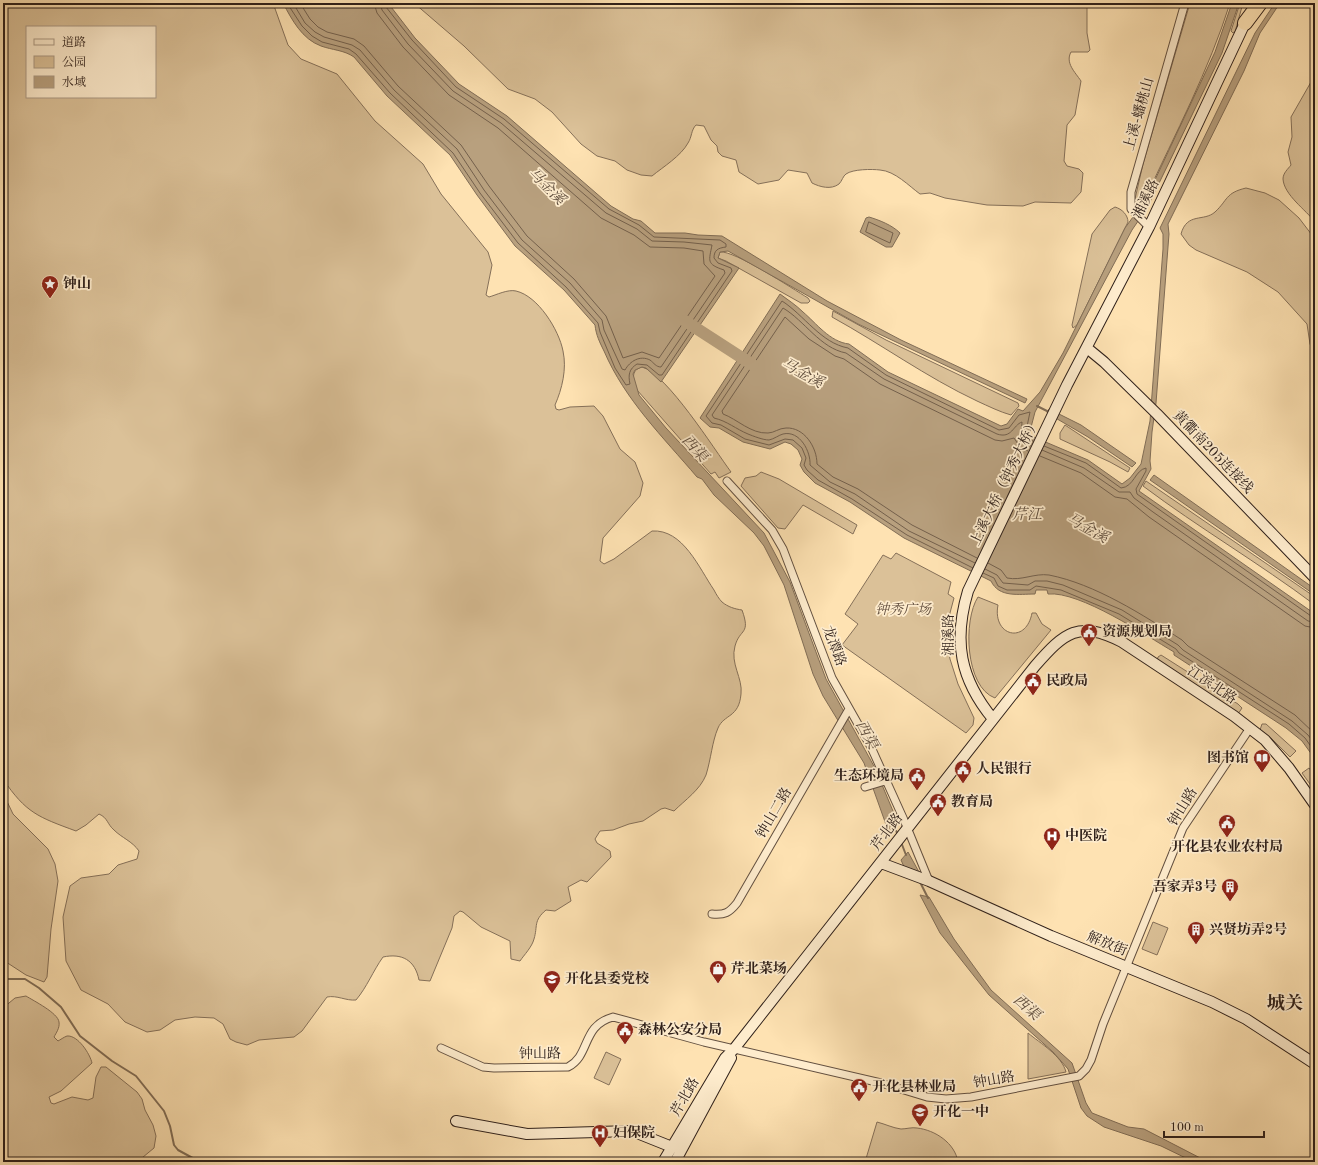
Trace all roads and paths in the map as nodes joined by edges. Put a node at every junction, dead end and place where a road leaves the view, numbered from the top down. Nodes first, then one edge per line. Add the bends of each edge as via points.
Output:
1 (1185, 3) edge
2 (1251, 3) edge
3 (1260, 3) edge
4 (1245, 23) junction
5 (1148, 226) junction
6 (1087, 348) junction
7 (1067, 385) joint
8 (727, 481) dead end
9 (1315, 578) edge
10 (968, 591) joint
11 (1067, 635) joint
12 (849, 709) junction
13 (992, 719) junction
14 (1250, 728) junction
15 (885, 781) junction
16 (864, 787) dead end
17 (1315, 805) edge
18 (907, 828) junction
19 (881, 863) junction
20 (929, 881) junction
21 (712, 914) dead end
22 (1127, 967) junction
23 (441, 1048) dead end
24 (734, 1049) junction
25 (1315, 1064) edge
26 (456, 1121) dead end
27 (672, 1147) junction
28 (663, 1162) edge
29 (675, 1162) edge

1 - 5 street, 上溪-蟠桃山 via 1131,192 1131,209
2 - 4 highway
3 - 4 highway
4 - 5 main road, 湘溪路
5 - 6 main road, 湘溪路
6 - 7 main road, 湘溪路
6 - 9 main road, 黄衢南205连接线 via 1157,414
7 - 10 main road, 上溪大桥（钟秀大桥）
8 - 12 street, 龙潭路 via 772,530 783,549 832,678
10 - 13 main road, 湘溪路 via 961,625 960,646 963,665 974,694
11 - 13 main road, 芹北路 via 1044,656
11 - 14 main road, 江滨北路 via 1090,630 1122,642
12 - 15 street, 龙潭路 via 871,748
12 - 21 street, 钟山二路 via 737,903 723,915
13 - 18 main road, 芹北路
14 - 17 main road, 江滨北路 via 1278,753
14 - 22 street, 钟山路 via 1183,828
15 - 16 street
15 - 18 street, 龙潭路
18 - 19 main road, 芹北路
18 - 20 street, 龙潭路
19 - 20 main road, 解放街
19 - 24 main road, 芹北路
20 - 22 main road, 解放街
22 - 24 street, 钟山路 via 1089,1064 1079,1076 1068,1080 971,1097 927,1097
22 - 25 main road, 解放街 via 1240,1016
23 - 24 street, 钟山路 via 483,1067 568,1067 580,1055 592,1030 602,1020 613,1017
24 - 27 main road, 芹北路 via 718,1068
24 - 29 main road, 芹北路
26 - 27 main road via 527,1134 632,1131
27 - 28 main road, 芹北路

